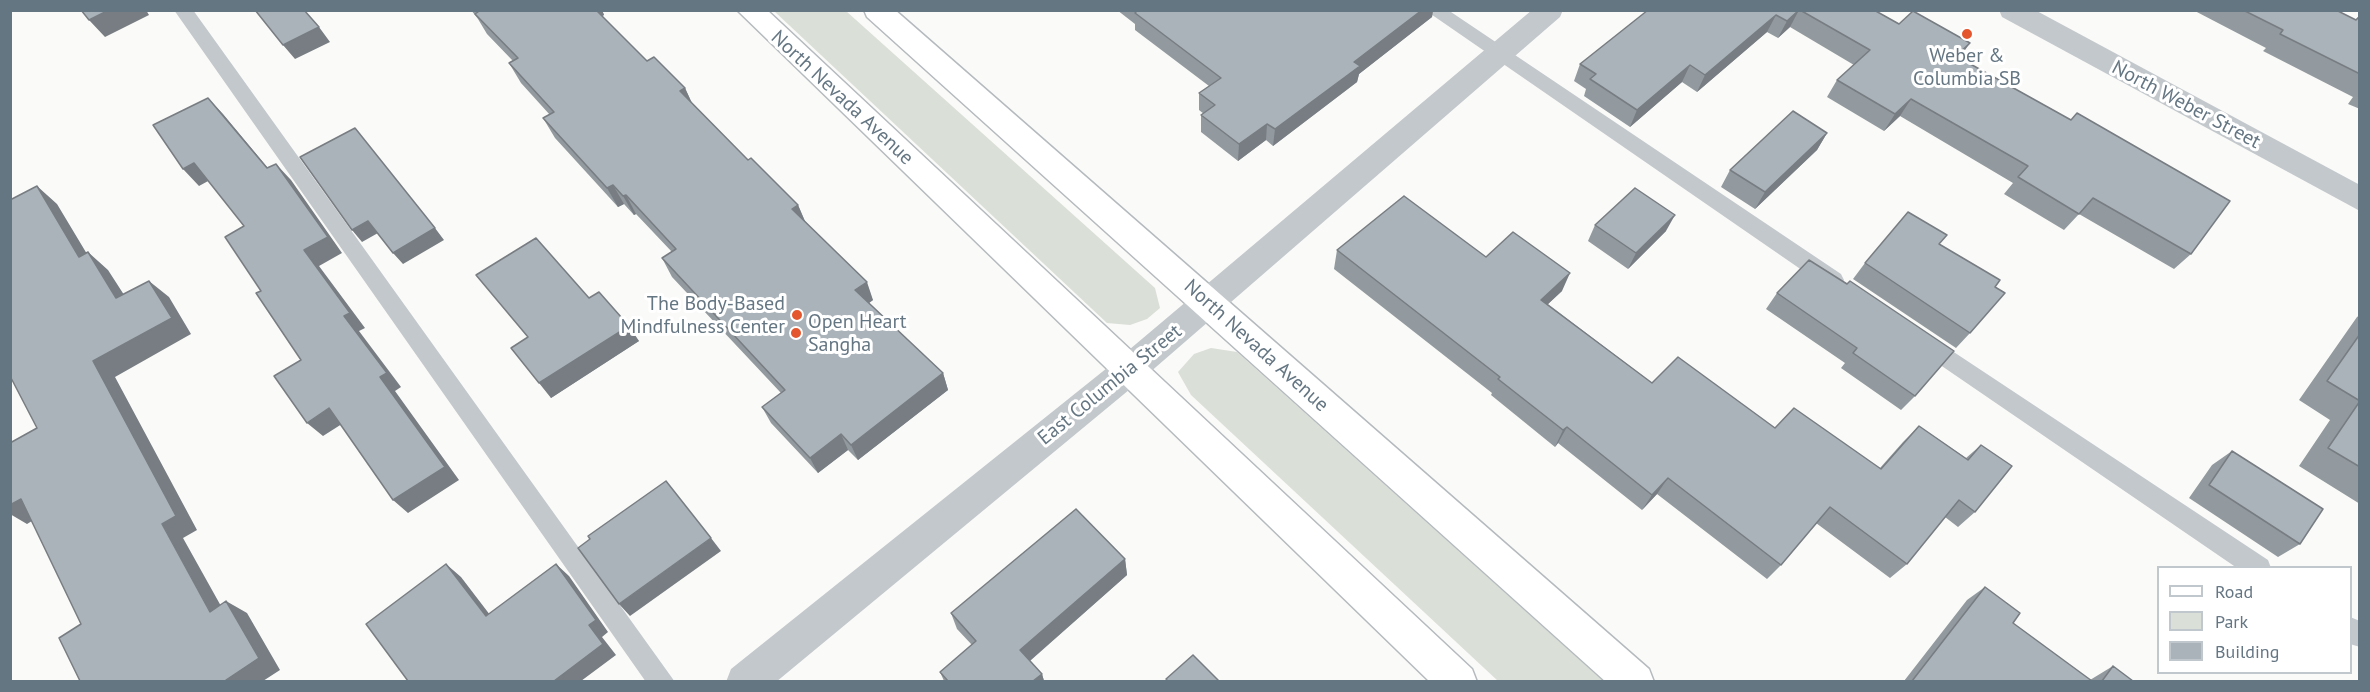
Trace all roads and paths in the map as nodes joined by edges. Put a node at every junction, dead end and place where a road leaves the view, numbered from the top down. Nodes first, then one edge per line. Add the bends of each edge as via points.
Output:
1 (183, 10) edge
2 (750, 10) edge
3 (877, 10) edge
4 (1434, 10) edge
5 (1550, 10) edge
6 (2012, 10) edge
7 (1498, 54) junction
8 (2360, 199) edge
9 (1846, 289) edge
10 (1208, 304) junction
11 (1905, 329) edge
12 (1129, 370) junction
13 (2258, 566) edge
14 (662, 681) edge
15 (745, 681) edge
16 (1458, 681) edge
17 (1635, 681) edge

1 - 14 lane
2 - 12 main road, North Nevada Avenue
3 - 10 main road, North Nevada Avenue
4 - 7 lane
5 - 7 street, East Columbia Street
6 - 8 street, North Weber Street
7 - 9 lane
7 - 10 street, East Columbia Street
10 - 12 street, East Columbia Street
10 - 17 main road, North Nevada Avenue
11 - 13 lane
12 - 15 street, East Columbia Street
12 - 16 main road, North Nevada Avenue

